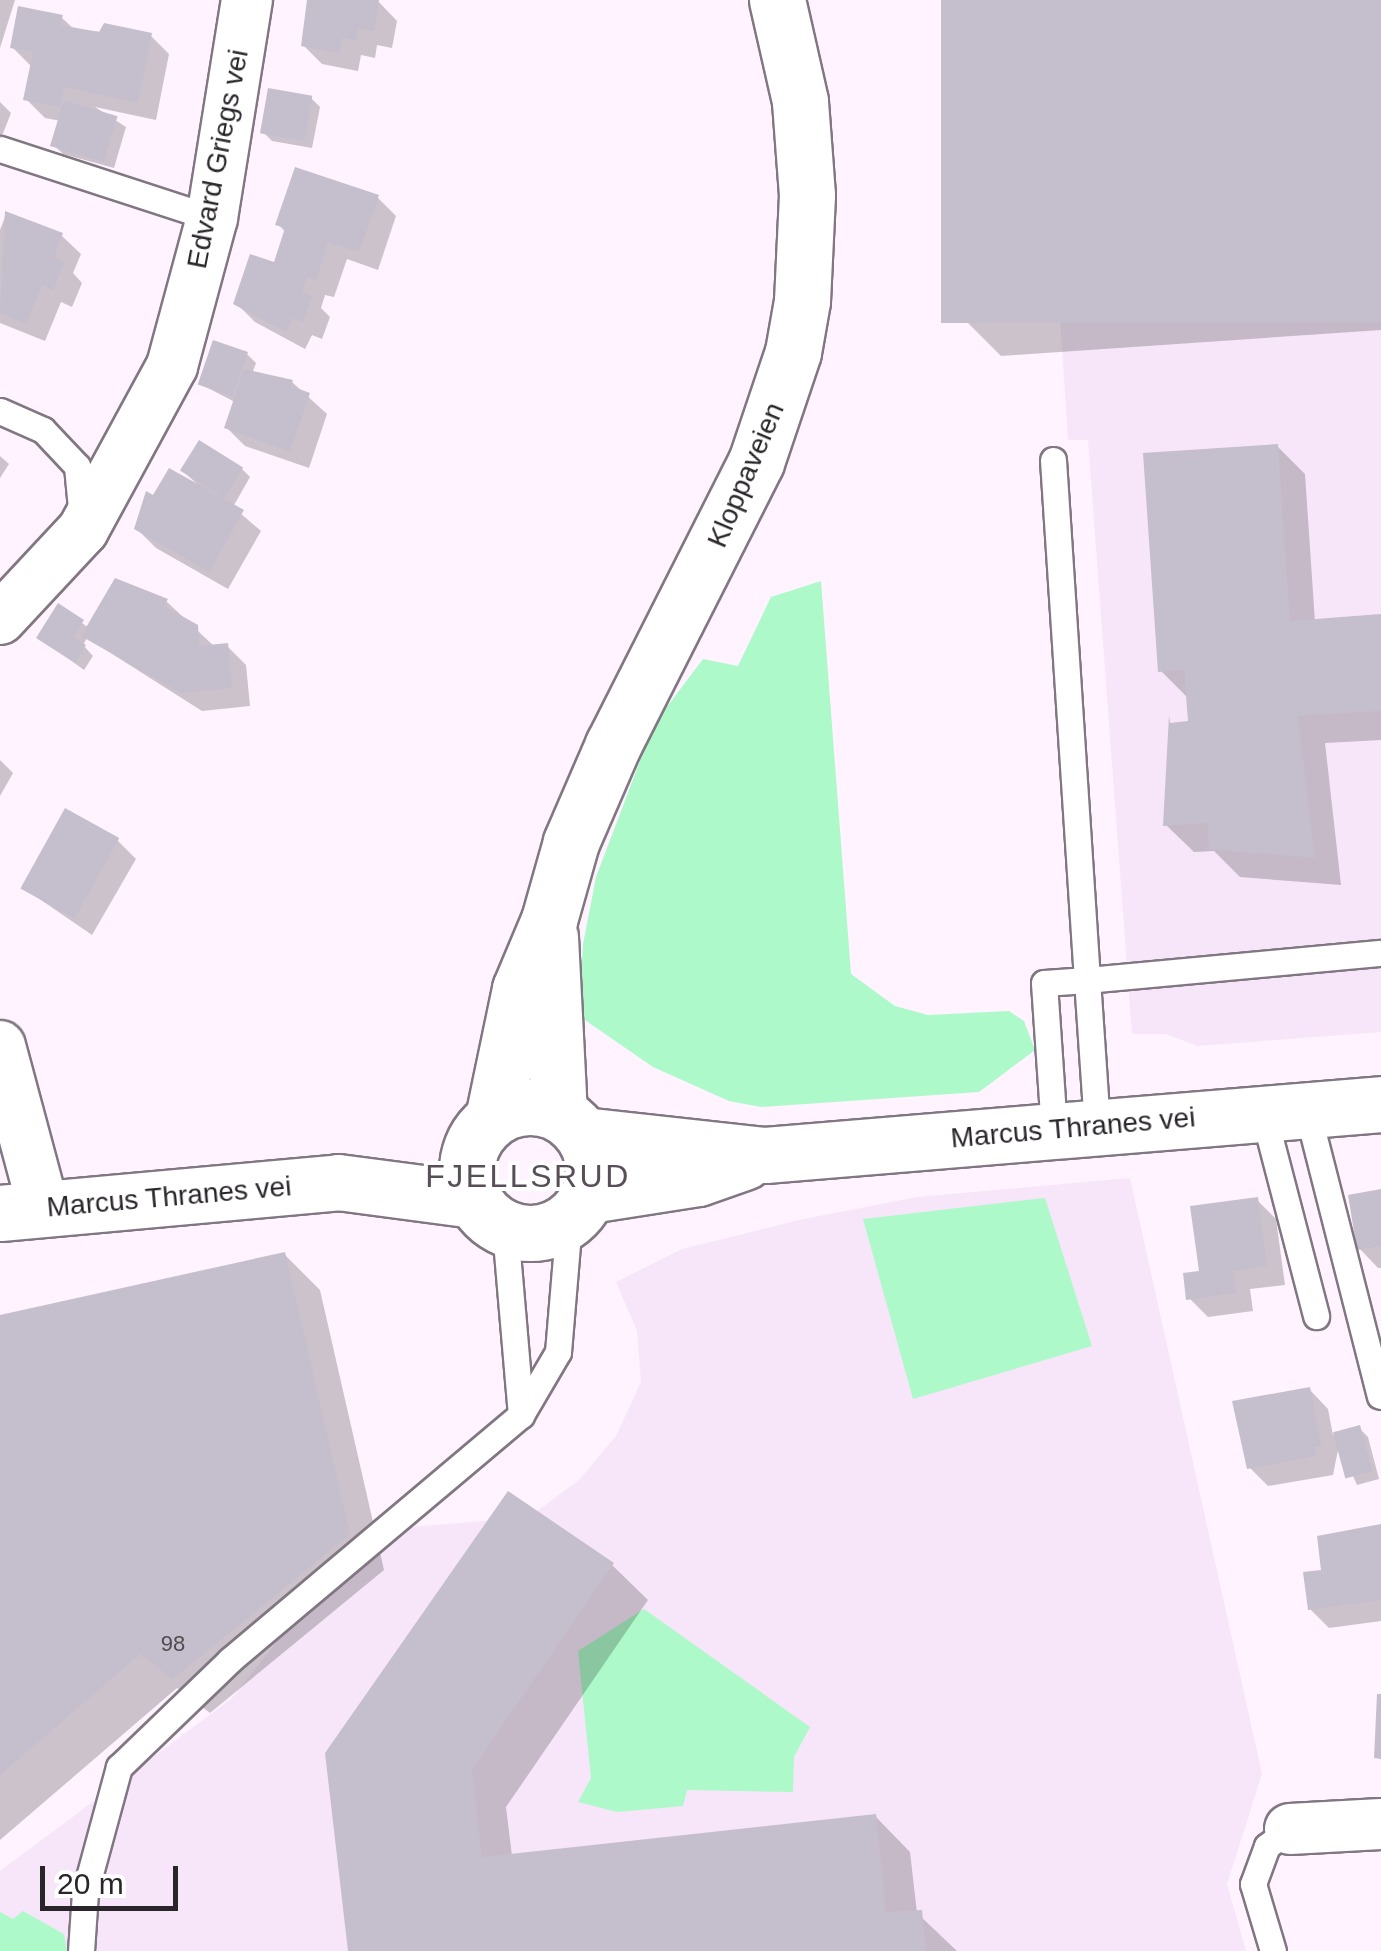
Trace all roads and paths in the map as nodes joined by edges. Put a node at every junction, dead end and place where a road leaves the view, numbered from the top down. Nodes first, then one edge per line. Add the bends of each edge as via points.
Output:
1 (247, 0) edge
2 (777, 0) edge
3 (0, 149) edge
4 (212, 218) junction
5 (0, 411) edge
6 (1052, 460) dead end
7 (84, 530) junction
8 (0, 620) edge
9 (549, 920) junction
10 (1380, 953) edge
11 (1087, 980) junction
12 (0, 1046) edge
13 (1381, 1104) edge
14 (1284, 1111) junction
15 (571, 1124) junction
16 (484, 1128) junction
17 (1075, 1128) junction
18 (766, 1155) junction
19 (338, 1182) junction
20 (579, 1208) junction
21 (22, 1210) edge
22 (489, 1214) junction
23 (1316, 1316) dead end
24 (1380, 1396) edge
25 (521, 1415) junction
26 (1381, 1824) edge
27 (1290, 1829) joint
28 (81, 1951) edge
29 (1272, 1951) edge

1 - 4 street, Edvard Griegs vei
2 - 9 main road, Kloppaveien via 800,101 807,195 802,301 792,352 736,508 591,792
3 - 4 lane
4 - 7 street, Edvard Griegs vei via 172,366
5 - 7 lane via 43,430 77,466
6 - 11 lane
7 - 8 street, Edvard Griegs vei
9 - 15 main road, Kloppaveien
9 - 16 main road, Kloppaveien via 520,988
10 - 11 lane
11 - 17 lane
11 - 17 lane via 1044,983
12 - 21 street
13 - 14 main road, Marcus Thranes vei
14 - 17 main road, Marcus Thranes vei
14 - 23 lane
14 - 24 lane
15 - 16 main road via 525,1107
15 - 18 main road, Marcus Thranes vei
15 - 20 main road via 592,1154
16 - 19 main road, Marcus Thranes vei
16 - 22 main road via 466,1168
17 - 18 main road, Marcus Thranes vei
18 - 20 main road, Marcus Thranes vei
19 - 21 main road, Marcus Thranes vei
19 - 22 main road, Marcus Thranes vei
20 - 22 main road via 538,1233
20 - 25 lane via 558,1352
22 - 25 lane
25 - 28 lane via 230,1660 119,1767 85,1892
26 - 27 street
27 - 29 lane via 1267,1846 1253,1884

